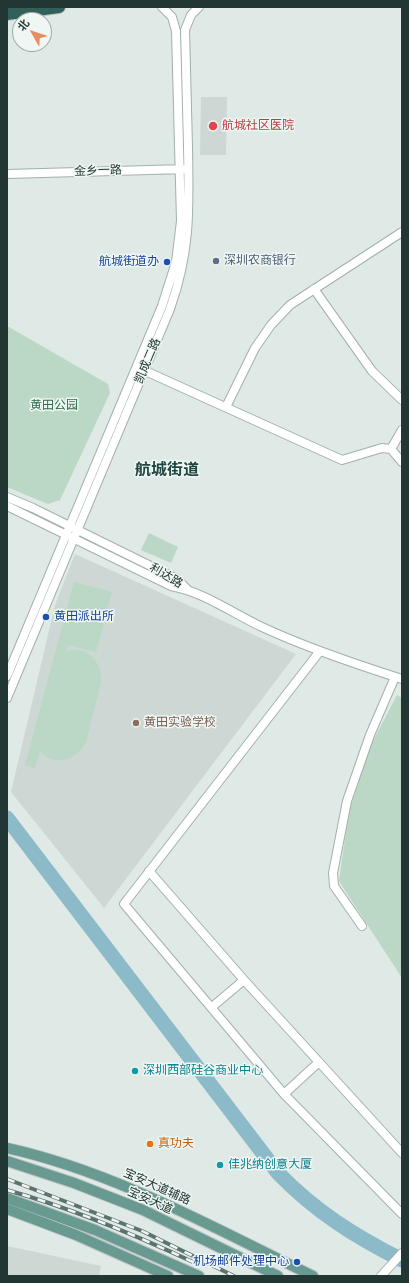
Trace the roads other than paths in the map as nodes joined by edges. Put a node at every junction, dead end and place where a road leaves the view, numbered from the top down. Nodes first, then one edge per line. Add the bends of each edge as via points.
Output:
1 (58, 7) edge
2 (162, 7) edge
3 (199, 7) edge
4 (7, 14) edge
5 (184, 169) junction
6 (7, 174) edge
7 (402, 232) edge
8 (314, 289) junction
9 (140, 369) junction
10 (402, 400) edge
11 (226, 407) junction
12 (402, 430) edge
13 (391, 449) junction
14 (402, 462) edge
15 (7, 497) edge
16 (7, 506) edge
17 (74, 528) junction
18 (66, 534) junction
19 (74, 538) junction
20 (188, 589) junction
21 (320, 651) junction
22 (7, 676) edge
23 (398, 678) edge
24 (7, 698) edge
25 (150, 871) junction
26 (362, 926) dead end
27 (244, 980) junction
28 (212, 1007) junction
29 (319, 1062) junction
30 (284, 1094) junction
31 (7, 1148) edge
32 (402, 1153) edge
33 (7, 1161) edge
34 (7, 1198) edge
35 (7, 1209) edge
36 (402, 1214) edge
37 (402, 1253) edge
38 (168, 1276) edge
39 (199, 1276) edge
40 (278, 1276) edge
41 (313, 1276) edge
42 (381, 1276) edge

1 - 4 highway
2 - 5 street, 凯成二路 via 169,13 176,26
3 - 5 street, 凯成二路 via 191,15 185,30
5 - 6 street, 金乡一路
5 - 9 street, 凯成二路 via 176,262
7 - 8 street
8 - 10 street via 372,371
8 - 11 street via 290,305 271,325 255,348
9 - 11 street
9 - 17 street, 凯成二路
11 - 13 street via 342,460 382,448
12 - 13 street
13 - 14 street
15 - 17 street, 利达路
16 - 18 street, 利达路
17 - 18 street, 凯成二路
17 - 19 street, 凯成二路
17 - 20 street, 利达路 via 177,579
18 - 19 street, 利达路
18 - 22 street, 凯成二路
19 - 20 street, 利达路 via 171,586
19 - 24 street, 凯成二路
20 - 21 street via 263,627
21 - 23 street
21 - 25 street
23 - 26 street via 370,735 347,801 333,873 334,886
25 - 27 street
25 - 28 street via 124,904
27 - 28 street
27 - 29 street
28 - 30 street
29 - 30 street
29 - 32 street
30 - 36 street
31 - 41 main road, 宝安大道辅路 via 46,1158 144,1194
33 - 40 main road, 宝安大道 via 74,1183 143,1210
34 - 39 main road via 95,1230
35 - 38 main road via 76,1235
37 - 42 street

